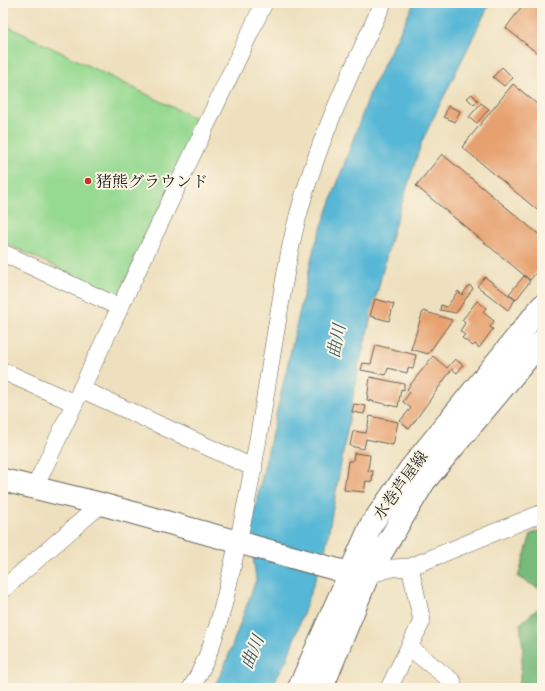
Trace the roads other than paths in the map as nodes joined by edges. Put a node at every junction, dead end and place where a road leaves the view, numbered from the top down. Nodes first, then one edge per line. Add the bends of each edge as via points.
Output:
1 (264, 3) edge
2 (383, 3) edge
3 (3, 253) edge
4 (542, 306) edge
5 (119, 308) junction
6 (520, 333) junction
7 (541, 346) edge
8 (3, 371) edge
9 (78, 396) junction
10 (254, 468) junction
11 (3, 480) edge
12 (34, 489) junction
13 (101, 504) junction
14 (542, 513) edge
15 (242, 543) junction
16 (410, 566) junction
17 (349, 572) junction
18 (3, 589) edge
19 (410, 648) junction
20 (453, 682) dead end
21 (191, 688) edge
22 (298, 688) edge
23 (322, 688) edge
24 (390, 688) edge

1 - 5 street
2 - 10 street via 341,94 310,174 289,253
3 - 5 street
4 - 6 main road, 水巻芦屋線
5 - 9 street
6 - 7 street
6 - 17 main road, 水巻芦屋線 via 410,469 371,525
7 - 17 main road, 水巻芦屋線
8 - 9 street
9 - 10 street
9 - 12 street
10 - 15 street
11 - 12 main road
12 - 13 main road
13 - 15 main road
13 - 18 street
14 - 16 street
15 - 17 main road
15 - 21 street via 208,651
16 - 17 street
16 - 19 street via 422,621
17 - 22 main road, 水巻芦屋線
17 - 23 main road, 水巻芦屋線
19 - 20 street
19 - 24 street

